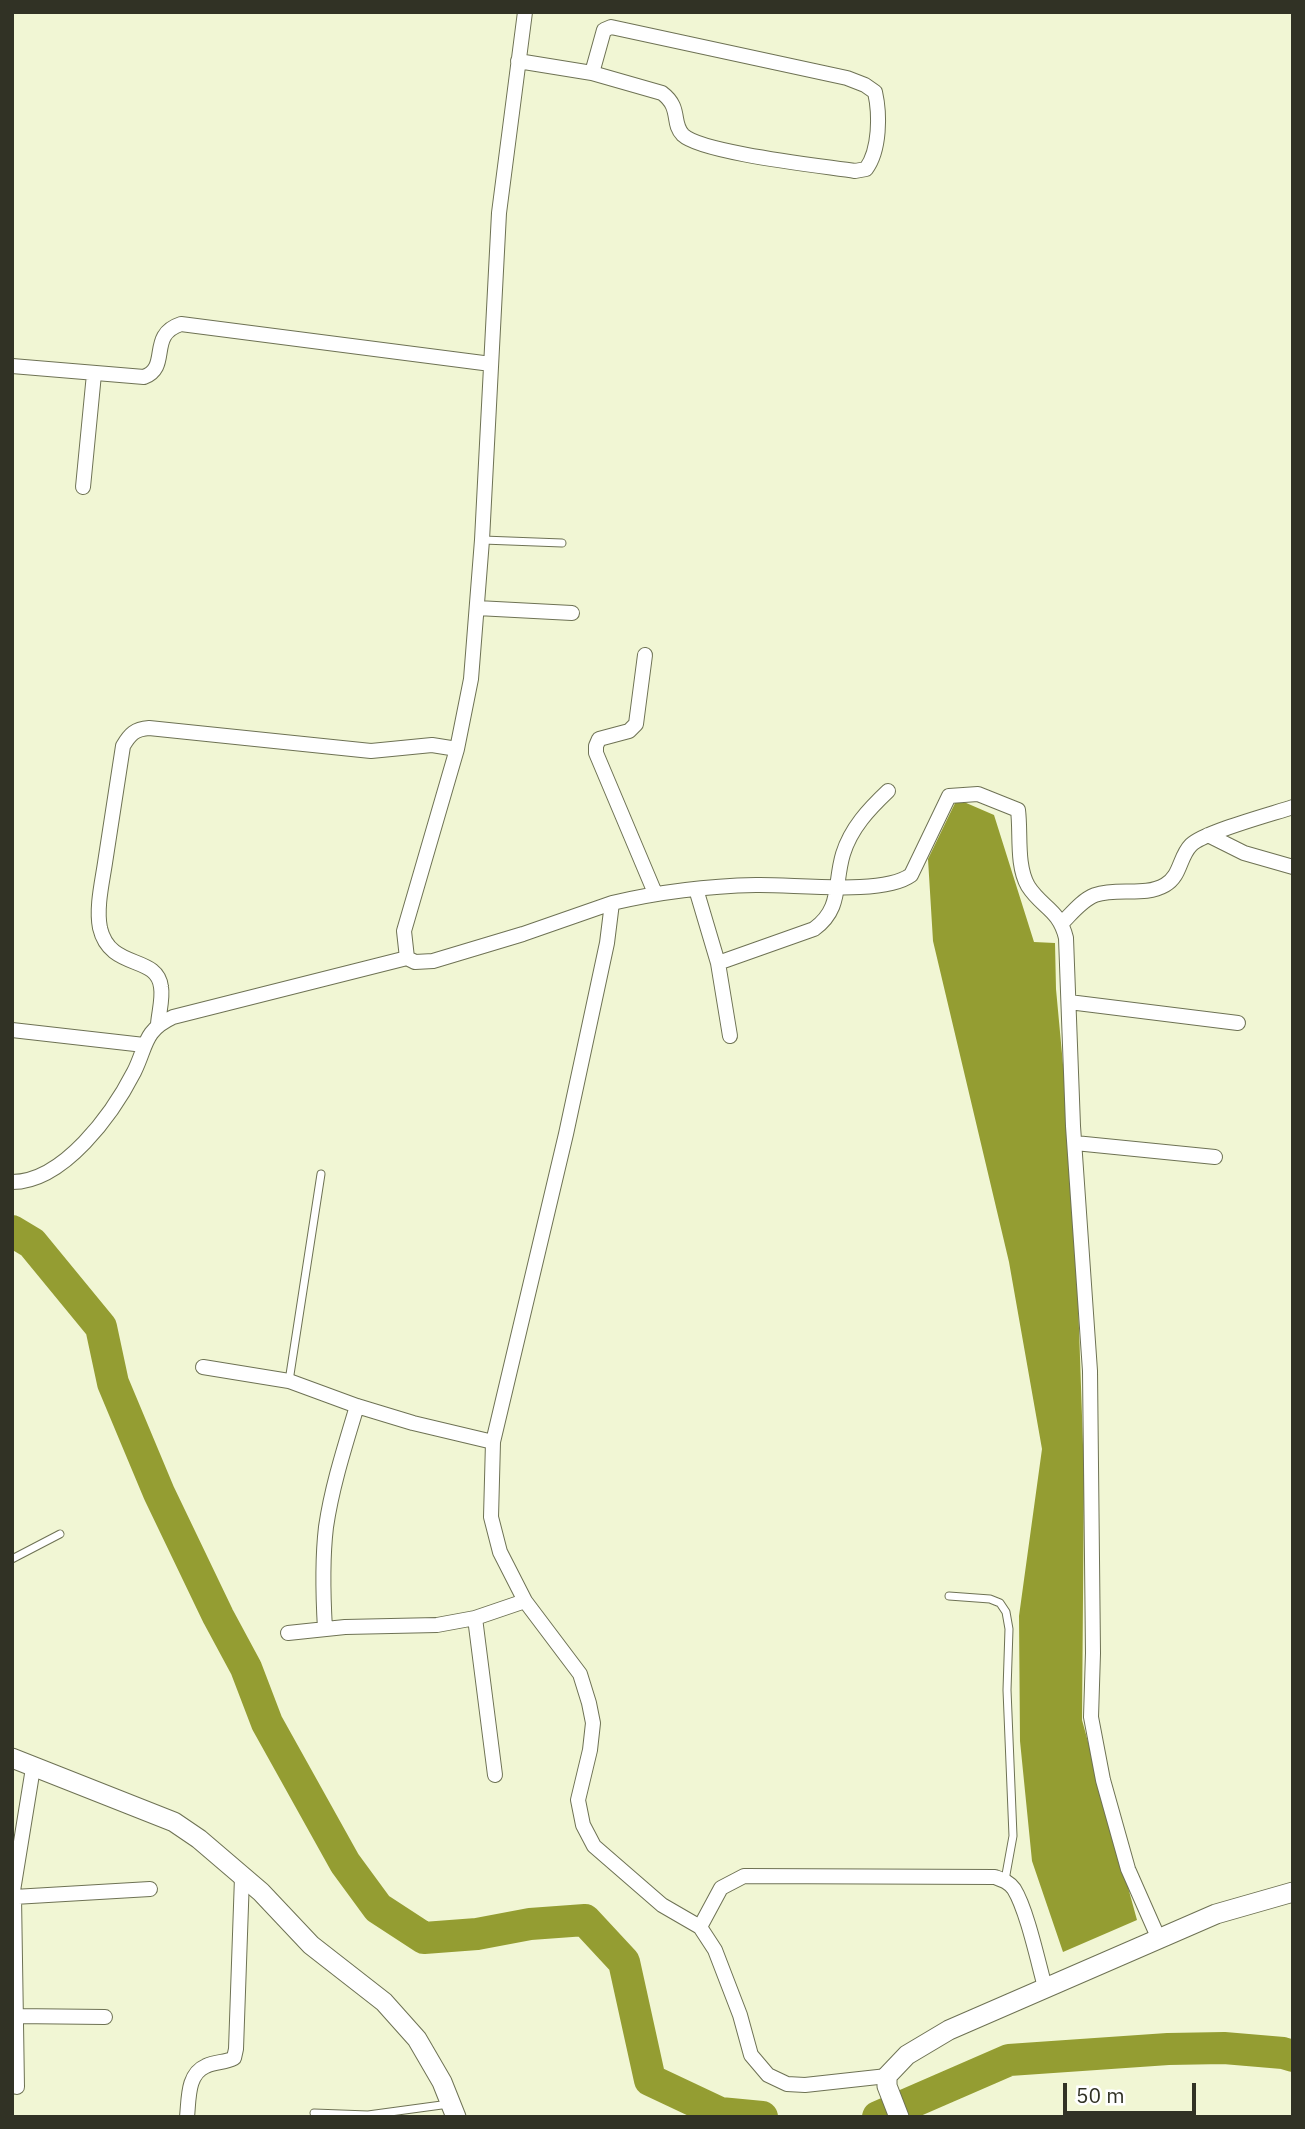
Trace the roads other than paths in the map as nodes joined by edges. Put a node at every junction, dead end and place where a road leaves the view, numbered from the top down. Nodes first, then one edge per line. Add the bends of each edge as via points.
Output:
1 (524, 12) edge
2 (517, 61) junction
3 (592, 73) junction
4 (491, 364) junction
5 (12, 366) edge
6 (94, 374) junction
7 (83, 487) dead end
8 (482, 540) junction
9 (562, 543) dead end
10 (477, 608) junction
11 (572, 613) dead end
12 (645, 655) dead end
13 (457, 749) junction
14 (888, 791) dead end
15 (1293, 807) edge
16 (1208, 835) junction
17 (1293, 867) edge
18 (836, 887) junction
19 (696, 889) junction
20 (655, 893) junction
21 (612, 903) junction
22 (1062, 923) junction
23 (407, 958) junction
24 (718, 962) junction
25 (1069, 1002) junction
26 (1238, 1023) dead end
27 (158, 1024) junction
28 (12, 1030) edge
29 (730, 1036) dead end
30 (144, 1045) junction
31 (1075, 1143) junction
32 (1215, 1157) dead end
33 (321, 1174) dead end
34 (12, 1182) edge
35 (203, 1367) dead end
36 (289, 1381) junction
37 (356, 1406) junction
38 (493, 1442) junction
39 (60, 1534) dead end
40 (12, 1559) edge
41 (949, 1596) dead end
42 (525, 1601) junction
43 (475, 1618) junction
44 (325, 1629) junction
45 (288, 1633) dead end
46 (12, 1758) edge
47 (33, 1768) junction
48 (495, 1775) dead end
49 (242, 1877) junction
50 (1005, 1880) junction
51 (150, 1889) dead end
52 (1293, 1892) edge
53 (13, 1897) edge
54 (700, 1927) junction
55 (1151, 1941) junction
56 (1053, 1984) junction
57 (14, 2015) edge
58 (104, 2017) dead end
59 (14, 2035) edge
60 (887, 2081) junction
61 (17, 2087) dead end
62 (453, 2110) edge
63 (314, 2113) dead end
64 (187, 2117) edge
65 (900, 2117) edge

1 - 2 street
2 - 3 street
2 - 4 street via 499,213
3 - 3 street via 662,93 676,109 683,135 696,142 745,155 855,171 866,169 872,160 875,92 848,78 611,27 604,30
4 - 6 street via 181,324 164,334 152,374
4 - 8 street
5 - 6 street
6 - 7 street
8 - 9 lane
8 - 10 street
10 - 11 street
10 - 13 street via 471,679
12 - 20 street via 636,724 629,731 599,739 596,752
13 - 23 street via 404,931
13 - 27 street via 432,745 371,751 149,728 130,734 123,746 100,926 114,954 148,966 158,976
14 - 18 street via 850,836
15 - 16 street
16 - 17 street via 1244,853
16 - 22 street via 1191,844 1167,884 1154,890 1094,896
18 - 19 street via 757,884
18 - 22 street via 902,881 911,875 949,796 978,794 1018,810 1027,885
18 - 24 street via 833,909 814,929
19 - 20 street
19 - 24 street
20 - 21 street
21 - 23 street via 433,961
21 - 38 street via 566,1134
22 - 25 street
23 - 27 street
24 - 29 street
25 - 26 street
25 - 31 street
27 - 30 street
28 - 30 street
30 - 34 street via 114,1108 78,1149 49,1172
31 - 32 street
31 - 55 street via 1090,1371 1091,1717 1103,1780
33 - 36 lane
35 - 36 street
36 - 37 street
37 - 38 street
37 - 44 street via 326,1525
38 - 42 street via 491,1517 500,1552
39 - 40 lane
41 - 50 lane via 990,1599 1000,1602 1006,1612 1013,1836
42 - 43 street
42 - 54 street via 580,1674 589,1703 593,1723 590,1750 578,1800 594,1846 662,1905
43 - 44 street via 437,1625
43 - 48 street
44 - 45 street
46 - 47 street
47 - 49 street via 174,1822
47 - 53 street
49 - 62 street via 310,1945 384,2002 417,2039
49 - 64 street via 236,2049 227,2062 198,2072 191,2082
50 - 54 street via 744,1876 721,1888
50 - 56 street via 1020,1902
51 - 53 street
52 - 55 street via 1216,1914
53 - 57 street
54 - 60 street via 715,1950 751,2054 768,2075 787,2084 805,2085
55 - 56 street
56 - 60 street via 949,2030 907,2055
57 - 58 street
57 - 59 street
59 - 61 street
60 - 65 street
62 - 63 lane

